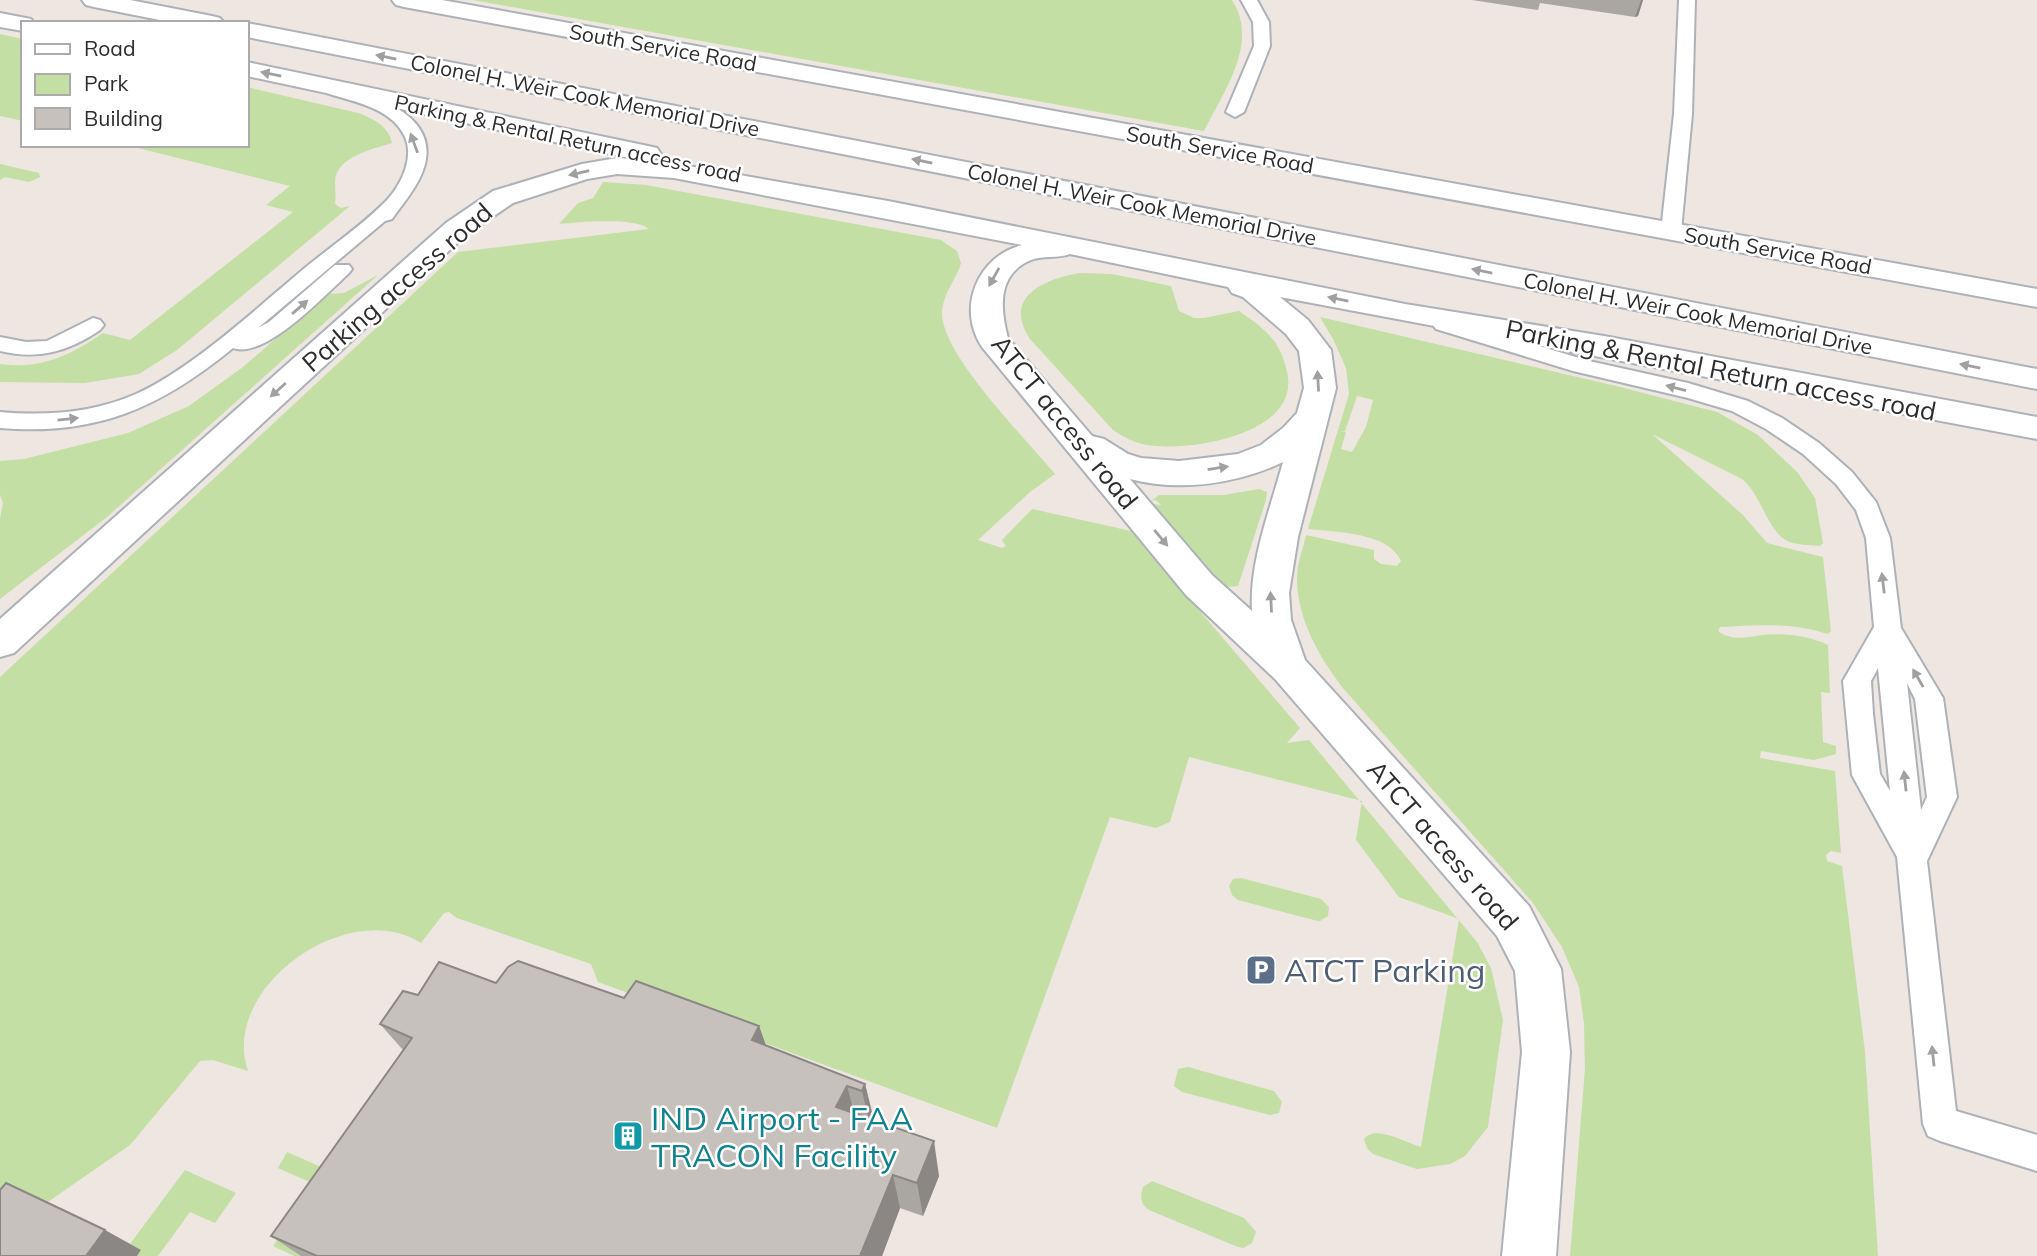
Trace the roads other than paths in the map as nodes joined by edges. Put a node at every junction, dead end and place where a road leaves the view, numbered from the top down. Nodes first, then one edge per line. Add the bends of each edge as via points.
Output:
1 (94, 0) edge
2 (404, 0) edge
3 (1249, 0) edge
4 (1687, 0) edge
5 (0, 14) edge
6 (0, 20) edge
7 (23, 21) edge
8 (202, 21) edge
9 (21, 24) edge
10 (248, 30) edge
11 (248, 69) edge
12 (319, 85) junction
13 (1235, 112) dead end
14 (394, 203) junction
15 (888, 209) junction
16 (1671, 231) junction
17 (1100, 251) junction
18 (1202, 271) junction
19 (2037, 298) edge
20 (1405, 313) junction
21 (93, 325) dead end
22 (0, 344) edge
23 (199, 365) junction
24 (2037, 379) edge
25 (1312, 416) junction
26 (0, 420) edge
27 (1066, 426) junction
28 (2037, 428) edge
29 (98, 553) junction
30 (0, 622) edge
31 (1888, 626) junction
32 (0, 642) edge
33 (1289, 668) junction
34 (1913, 859) junction
35 (1940, 1124) joint
36 (2037, 1153) edge
37 (1529, 1256) edge

1 - 8 street
2 - 16 street, South Service Road
3 - 13 lane via 1261,22 1262,46
4 - 16 lane via 1683,114
5 - 7 lane
6 - 9 street
24 -> 10 street, Colonel H. Weir Cook Memorial Drive
12 -> 11 street, Parking & Rental Return access road
14 -> 12 lane via 415,171 417,142 389,110
12 - 15 street, Parking & Rental Return access road
14 - 23 lane via 302,262 232,317
23 -> 14 lane via 277,327 339,272
15 - 17 street
15 -> 29 street, Parking access road via 674,170 617,166 503,197 456,229
16 - 19 street, South Service Road
17 - 18 street
17 -> 27 street, ATCT access road via 1049,248 1022,252 1000,266 984,306 993,340
20 -> 18 street, Parking & Rental Return access road
25 -> 18 street, ATCT access road via 1321,388 1315,350 1297,327 1254,291
20 - 28 street, Parking & Rental Return access road
31 -> 20 lane via 1878,538 1866,508 1847,482 1789,432 1742,407
21 - 22 lane via 68,341 38,351
26 -> 23 lane via 79,418 111,410 160,390
27 -> 25 street via 1123,466 1169,473 1212,470 1270,455 1287,444
33 -> 25 street, ATCT access road via 1272,620 1270,593
27 -> 33 street, ATCT access road via 1199,585
29 - 30 lane
29 - 32 street, Parking access road
34 -> 31 lane via 1942,797 1929,698
34 -> 31 lane via 1866,775 1859,714 1857,681
33 - 37 street, ATCT access road via 1513,921 1538,969 1546,1052
35 -> 34 lane
35 - 36 lane

